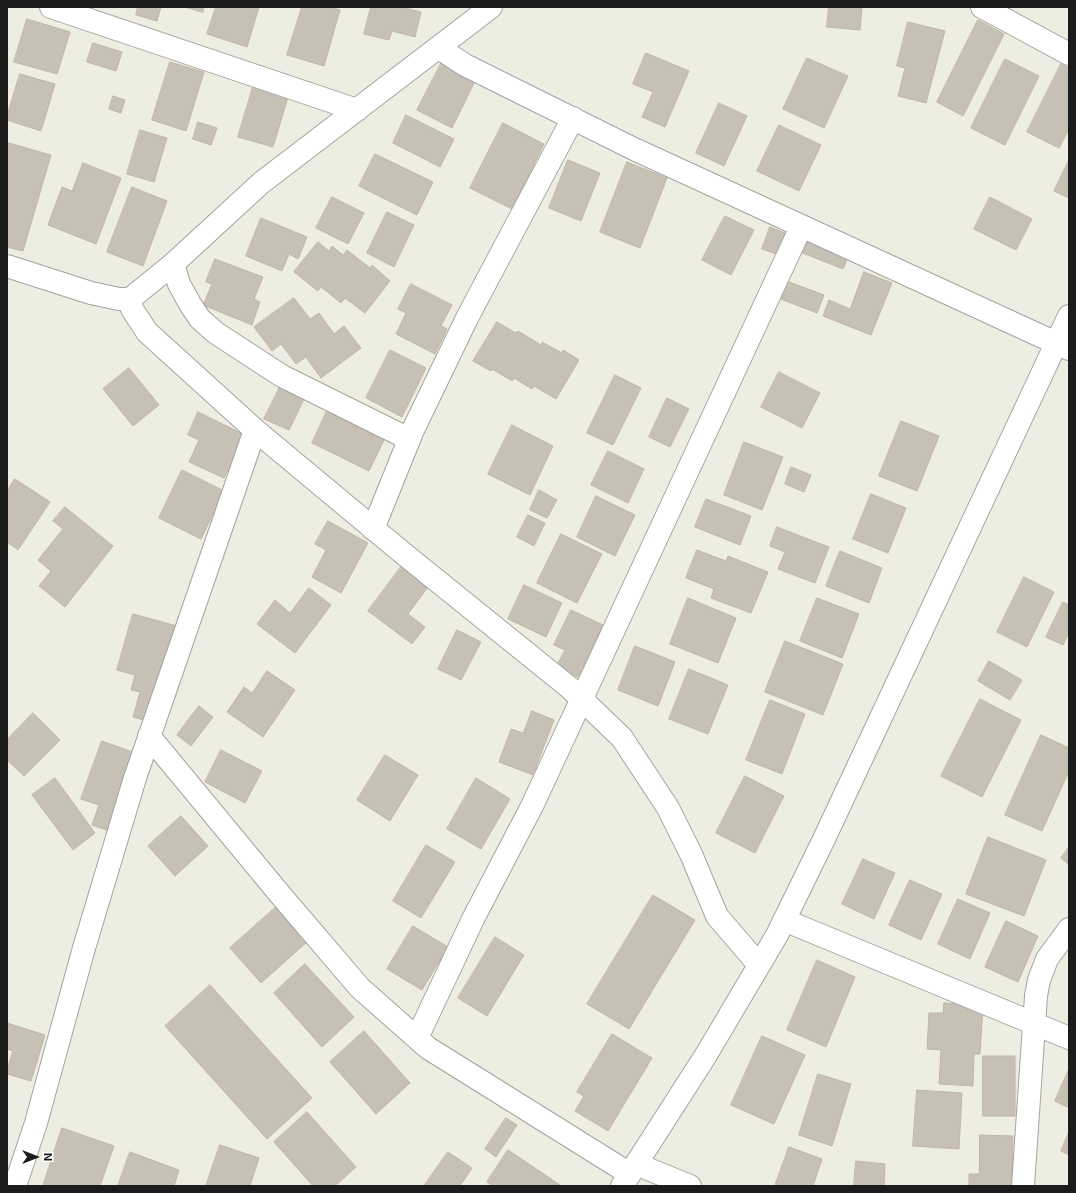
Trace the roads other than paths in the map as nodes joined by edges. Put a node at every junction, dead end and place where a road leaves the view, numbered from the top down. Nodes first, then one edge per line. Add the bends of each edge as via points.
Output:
1 (51, 7) edge
2 (491, 7) edge
3 (982, 7) edge
4 (439, 48) junction
5 (1069, 54) edge
6 (357, 110) junction
7 (573, 118) junction
8 (801, 227) junction
9 (173, 264) junction
10 (7, 266) edge
11 (130, 299) junction
12 (1069, 316) edge
13 (1062, 346) edge
14 (255, 430) junction
15 (409, 439) junction
16 (373, 529) junction
17 (581, 698) junction
18 (149, 736) junction
19 (784, 920) junction
20 (1069, 929) edge
21 (759, 965) junction
22 (1034, 1024) junction
23 (417, 1038) junction
24 (1069, 1038) edge
25 (630, 1175) edge
26 (15, 1186) edge
27 (690, 1186) edge
28 (1023, 1186) edge

1 - 6 street
2 - 4 street
3 - 5 street
4 - 6 street
4 - 7 street via 465,65
6 - 9 street via 261,183
7 - 8 street
7 - 15 street via 467,318
8 - 13 street
8 - 17 street
9 - 11 street
9 - 15 street via 179,284 190,304 200,319 216,333 282,376
10 - 11 street via 91,293
11 - 14 street via 137,319 147,332
12 - 13 street
13 - 19 street
14 - 16 street
14 - 18 street
15 - 16 street
16 - 17 street
17 - 21 street via 622,738 668,808 717,916
17 - 23 street via 532,806 473,919
18 - 23 street via 360,988
18 - 26 street via 84,948 36,1123
19 - 21 street
19 - 22 street
20 - 22 street via 1047,958 1039,980
21 - 25 street
22 - 24 street
22 - 28 street
23 - 25 street via 428,1048
25 - 27 street

